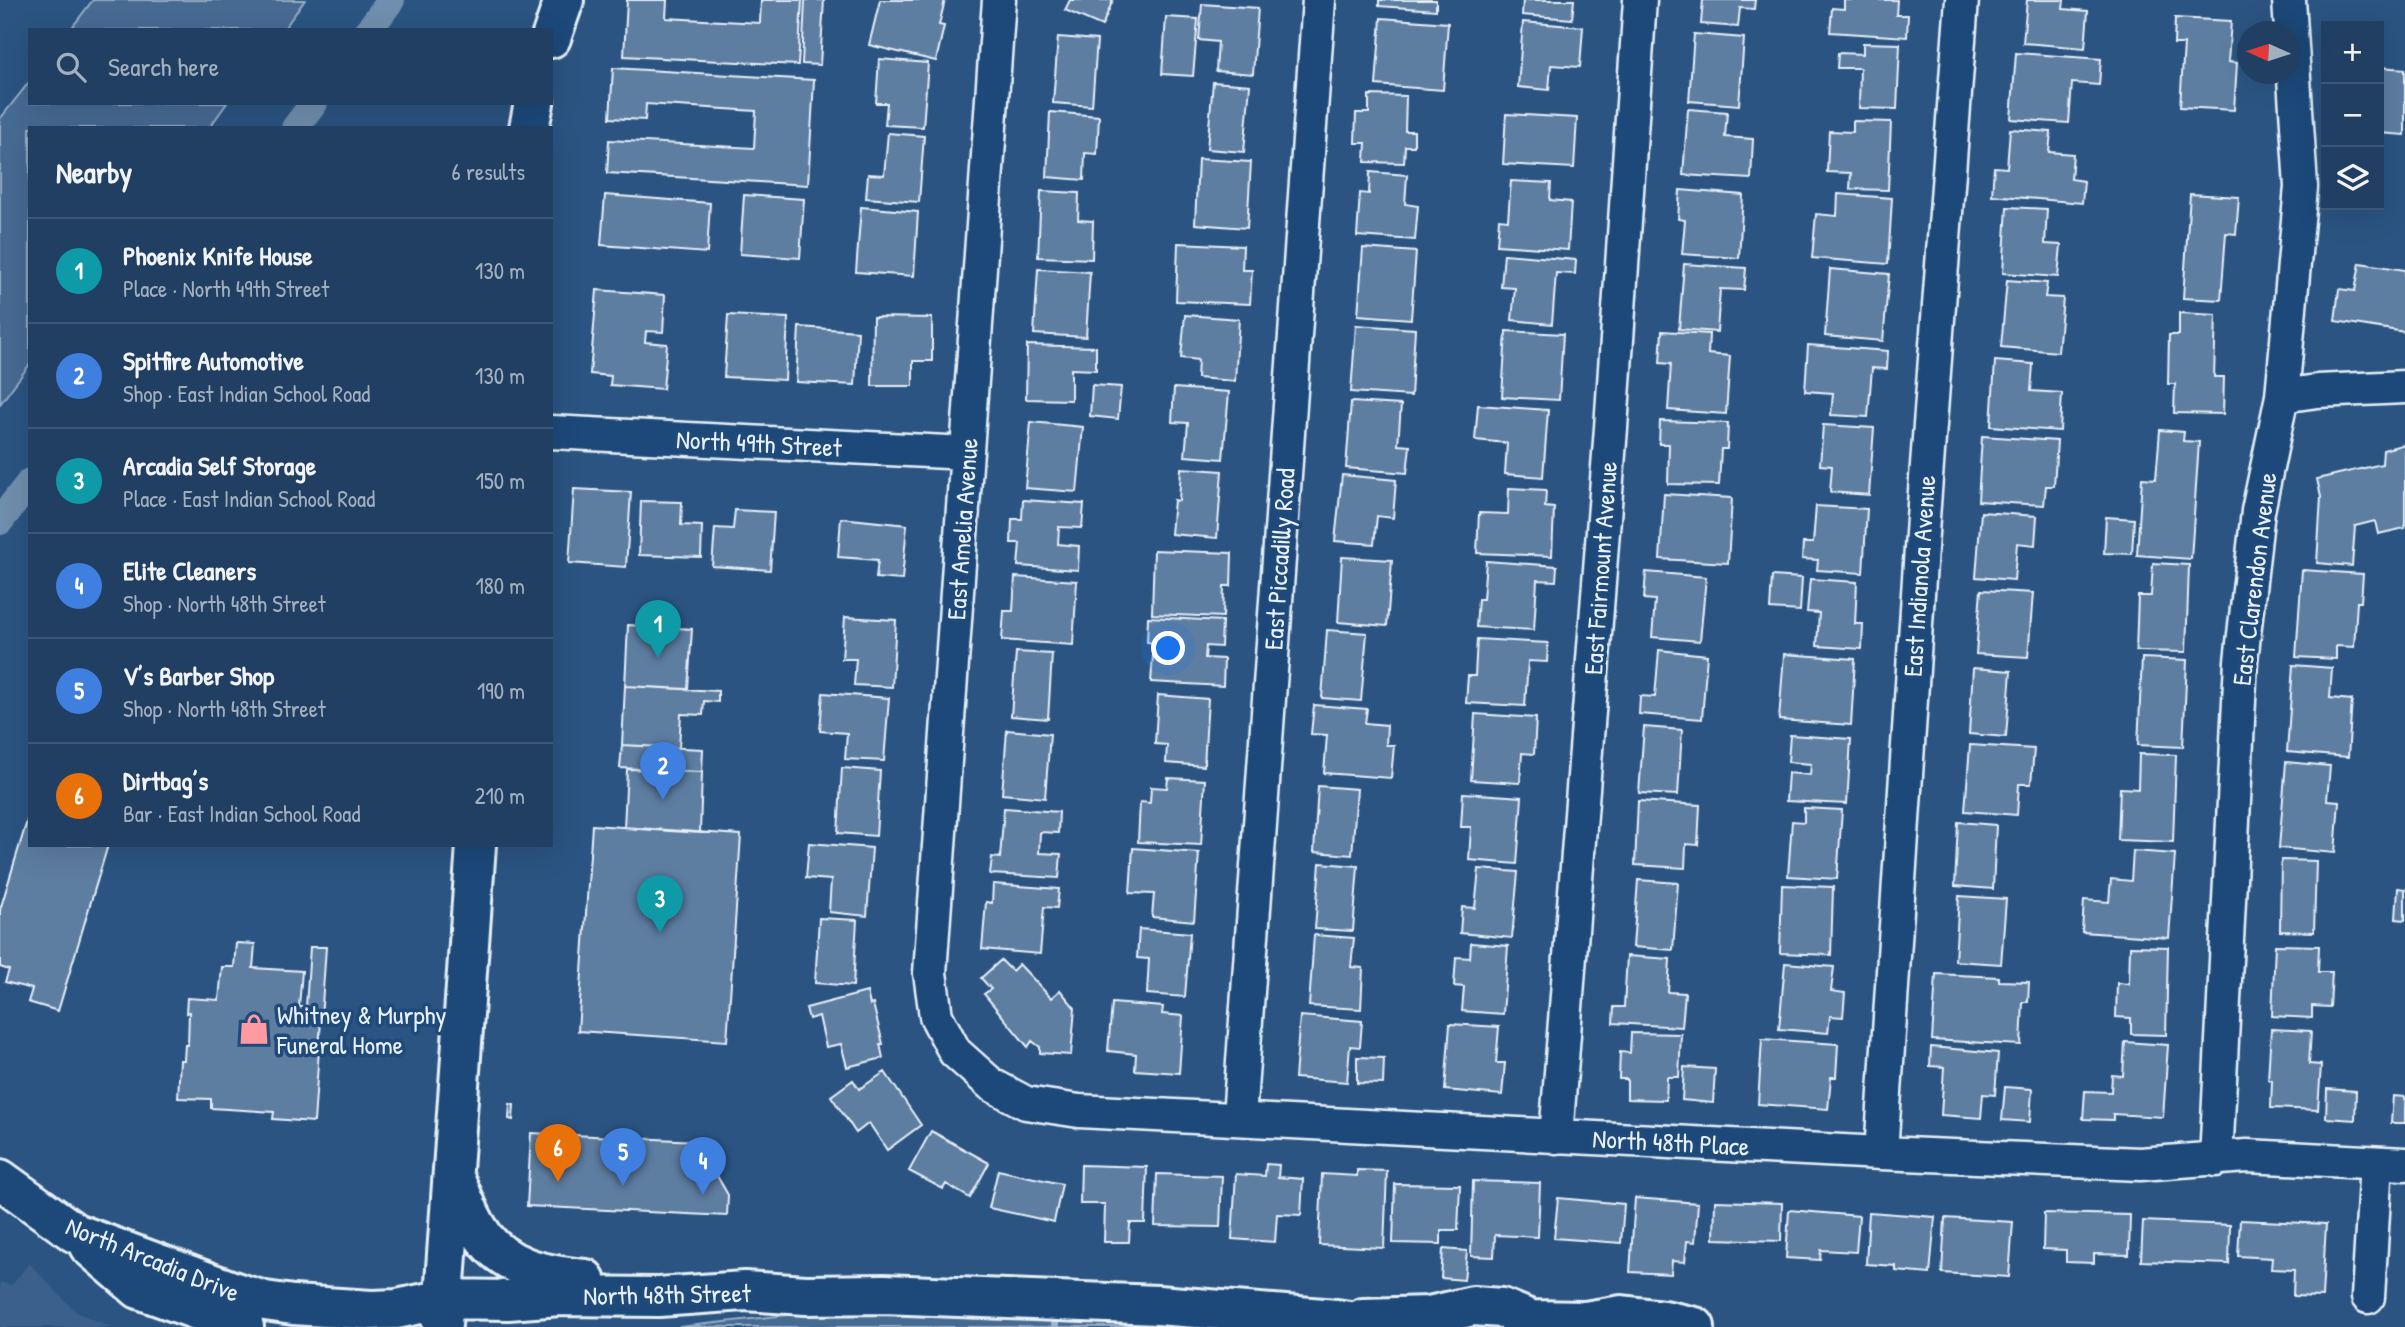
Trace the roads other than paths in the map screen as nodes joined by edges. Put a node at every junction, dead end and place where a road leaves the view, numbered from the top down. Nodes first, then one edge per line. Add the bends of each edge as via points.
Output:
1 (564, 0) edge
2 (999, 0) edge
3 (1319, 0) edge
4 (1640, 0) edge
5 (1962, 0) edge
6 (2289, 0) edge
7 (553, 31) edge
8 (534, 105) edge
9 (529, 126) edge
10 (2405, 387) edge
11 (2282, 396) junction
12 (553, 432) edge
13 (967, 453) junction
14 (476, 847) edge
15 (955, 1052) joint
16 (1239, 1118) junction
17 (1556, 1136) junction
18 (1881, 1153) junction
19 (2217, 1160) junction
20 (2390, 1163) edge
21 (453, 1177) junction
22 (0, 1179) edge
23 (75, 1233) junction
24 (744, 1291) junction
25 (806, 1295) junction
26 (2368, 1297) dead end
27 (443, 1313) edge
28 (1336, 1319) junction
29 (237, 1324) edge
30 (288, 1327) edge
31 (491, 1327) edge
32 (1390, 1327) edge
33 (1695, 1327) edge

1 - 7 street
2 - 13 street, East Amelia Avenue
3 - 16 street, East Piccadilly Road
4 - 17 street, East Fairmount Avenue
5 - 18 street, East Indianola Avenue
6 - 11 street, East Clarendon Avenue via 2301,187
8 - 9 street
10 - 11 street
11 - 19 street, East Clarendon Avenue via 2258,511 2241,661
12 - 13 street, North 49th Street
13 - 15 street, East Amelia Avenue via 930,973 936,1016
14 - 21 street
15 - 16 street, North 48th Place via 992,1085 1026,1103 1079,1111
16 - 17 street, North 48th Place
17 - 18 street, North 48th Place
18 - 19 street, North 48th Place via 2140,1164
19 - 20 street, North 48th Place via 2247,1156
20 - 26 street
21 - 24 street via 480,1231 502,1254 527,1269 565,1277
21 - 27 street
22 - 23 street, North Arcadia Drive
23 - 27 street, North Arcadia Drive via 265,1301
23 - 29 street via 139,1289
24 - 25 street, North 48th Street
24 - 27 street, North 48th Street via 659,1297 560,1296 508,1300
25 - 28 street, North 48th Street via 1158,1305
25 - 31 street, North 48th Street via 735,1312 661,1322 508,1320
28 - 32 street, North 48th Street
28 - 33 street, North 48th Street via 1429,1316 1473,1306 1502,1308 1531,1320 1585,1321 1622,1315
29 - 30 street, North Arcadia Drive

